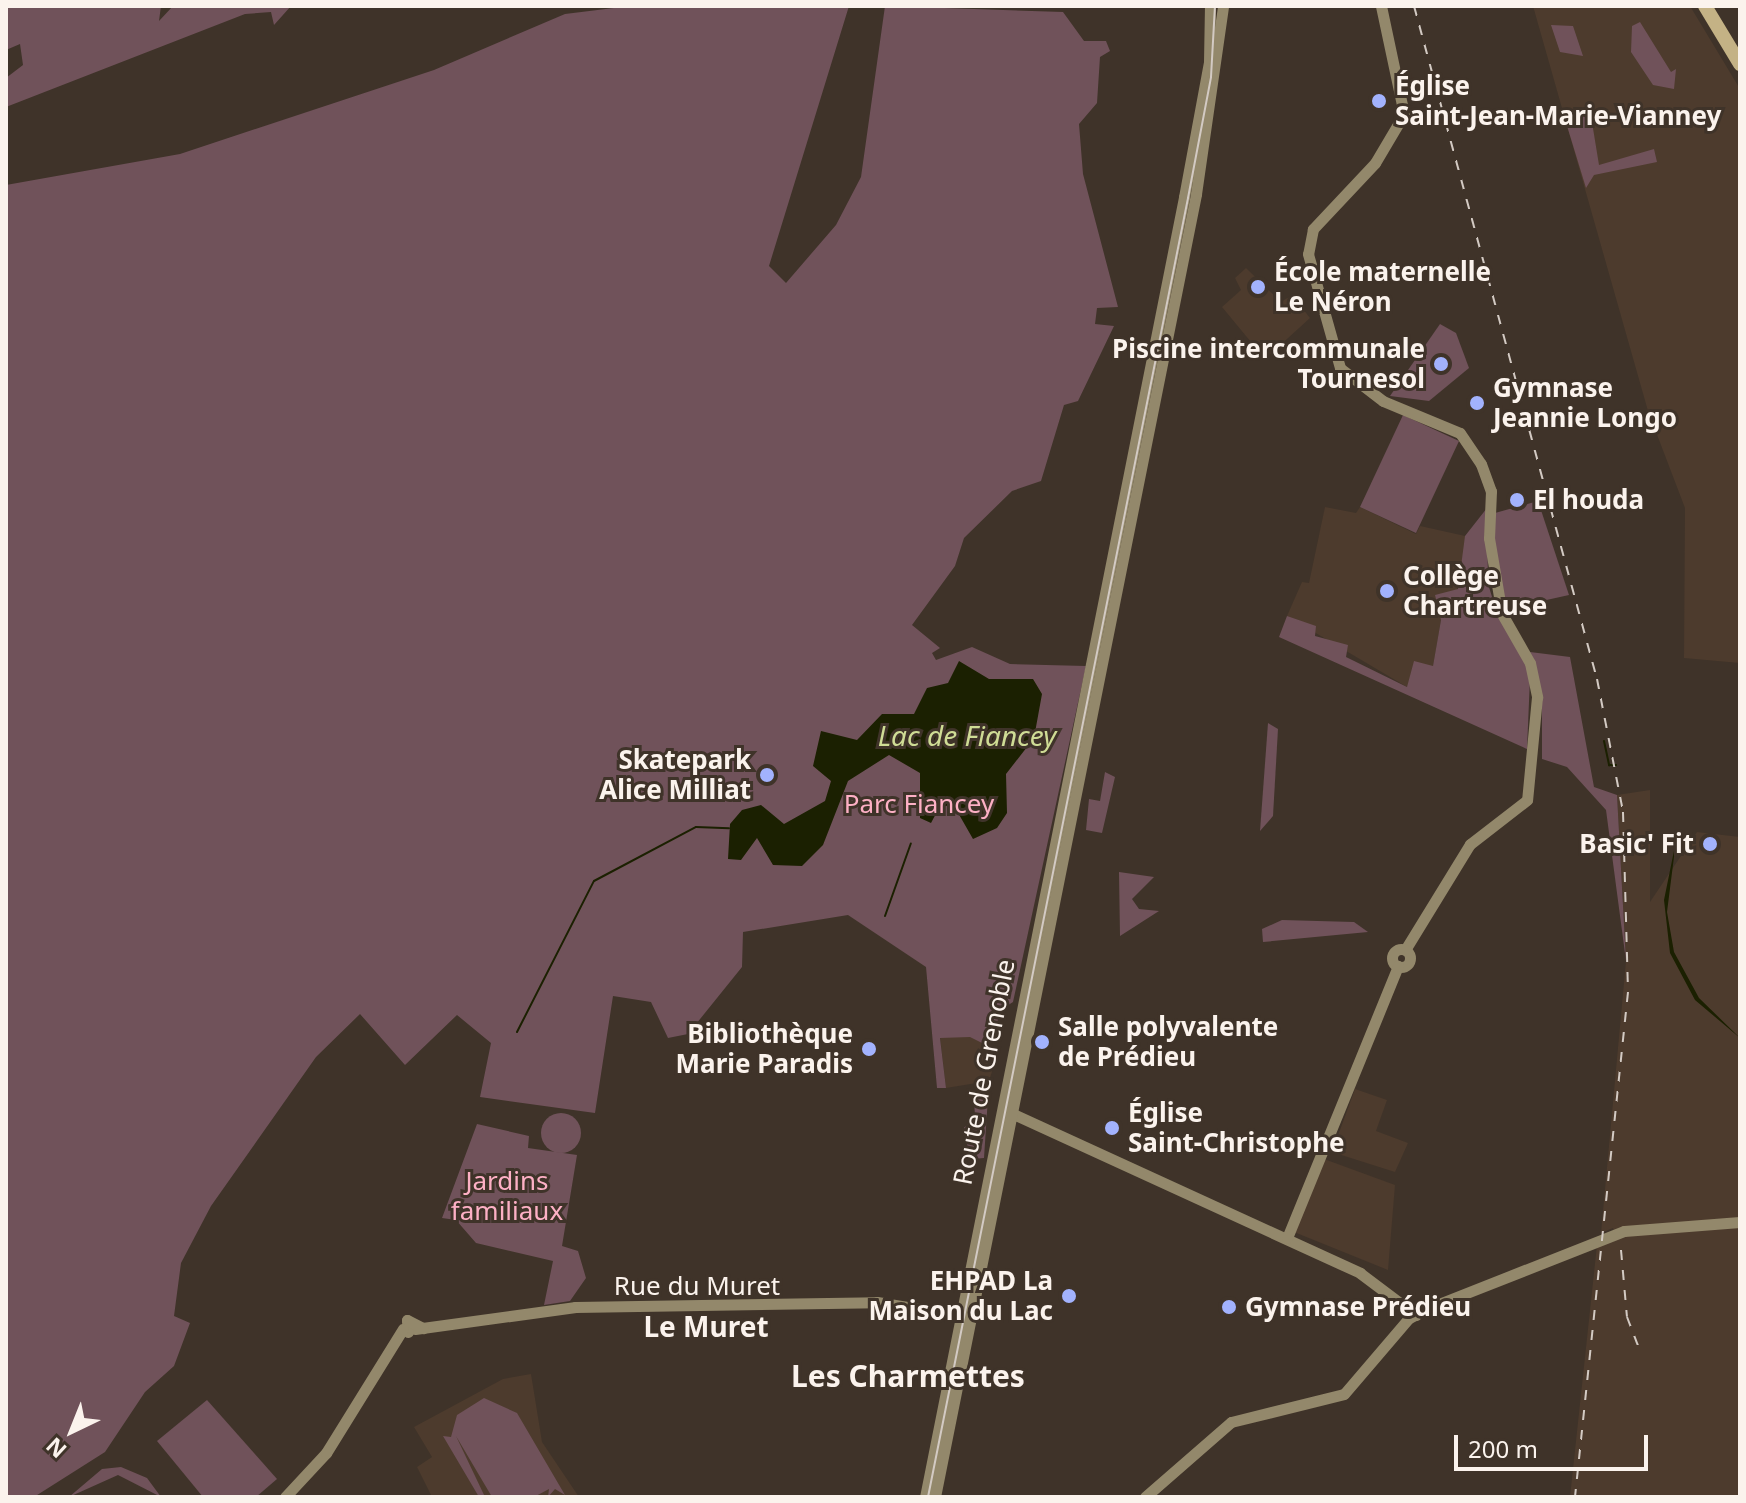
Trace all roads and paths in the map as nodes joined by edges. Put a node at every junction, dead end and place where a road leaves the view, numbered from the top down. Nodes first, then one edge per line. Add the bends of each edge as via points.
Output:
1 (1210, 6) edge
2 (1223, 6) edge
3 (1381, 6) edge
4 (1705, 6) edge
5 (1740, 64) edge
6 (1098, 658) junction
7 (1008, 1106) junction
8 (1740, 1222) edge
9 (1287, 1238) junction
10 (957, 1315) junction
11 (1416, 1315) junction
12 (971, 1317) junction
13 (285, 1497) edge
14 (925, 1497) edge
15 (935, 1497) edge
16 (1145, 1497) edge

1 - 6 street via 1207,76
2 - 6 street via 1217,78
3 - 9 street via 1404,114 1375,163 1318,221 1306,246 1335,361 1383,401 1467,440 1491,491 1489,538 1502,614 1522,645 1537,697 1527,800 1470,844 1405,950 1408,963 1398,966
4 - 5 highway
6 - 7 street, Route de Grenoble
7 - 9 street
7 - 10 street, Route de Grenoble
7 - 12 street, Route de Grenoble
8 - 11 street via 1624,1231
9 - 11 street via 1360,1273
10 - 12 street, Rue du Muret
10 - 13 street, Rue du Muret via 877,1302 575,1307 411,1330 304,1479
10 - 14 street, Route de Grenoble
11 - 16 street via 1344,1394 1231,1422
12 - 15 street, Route de Grenoble

